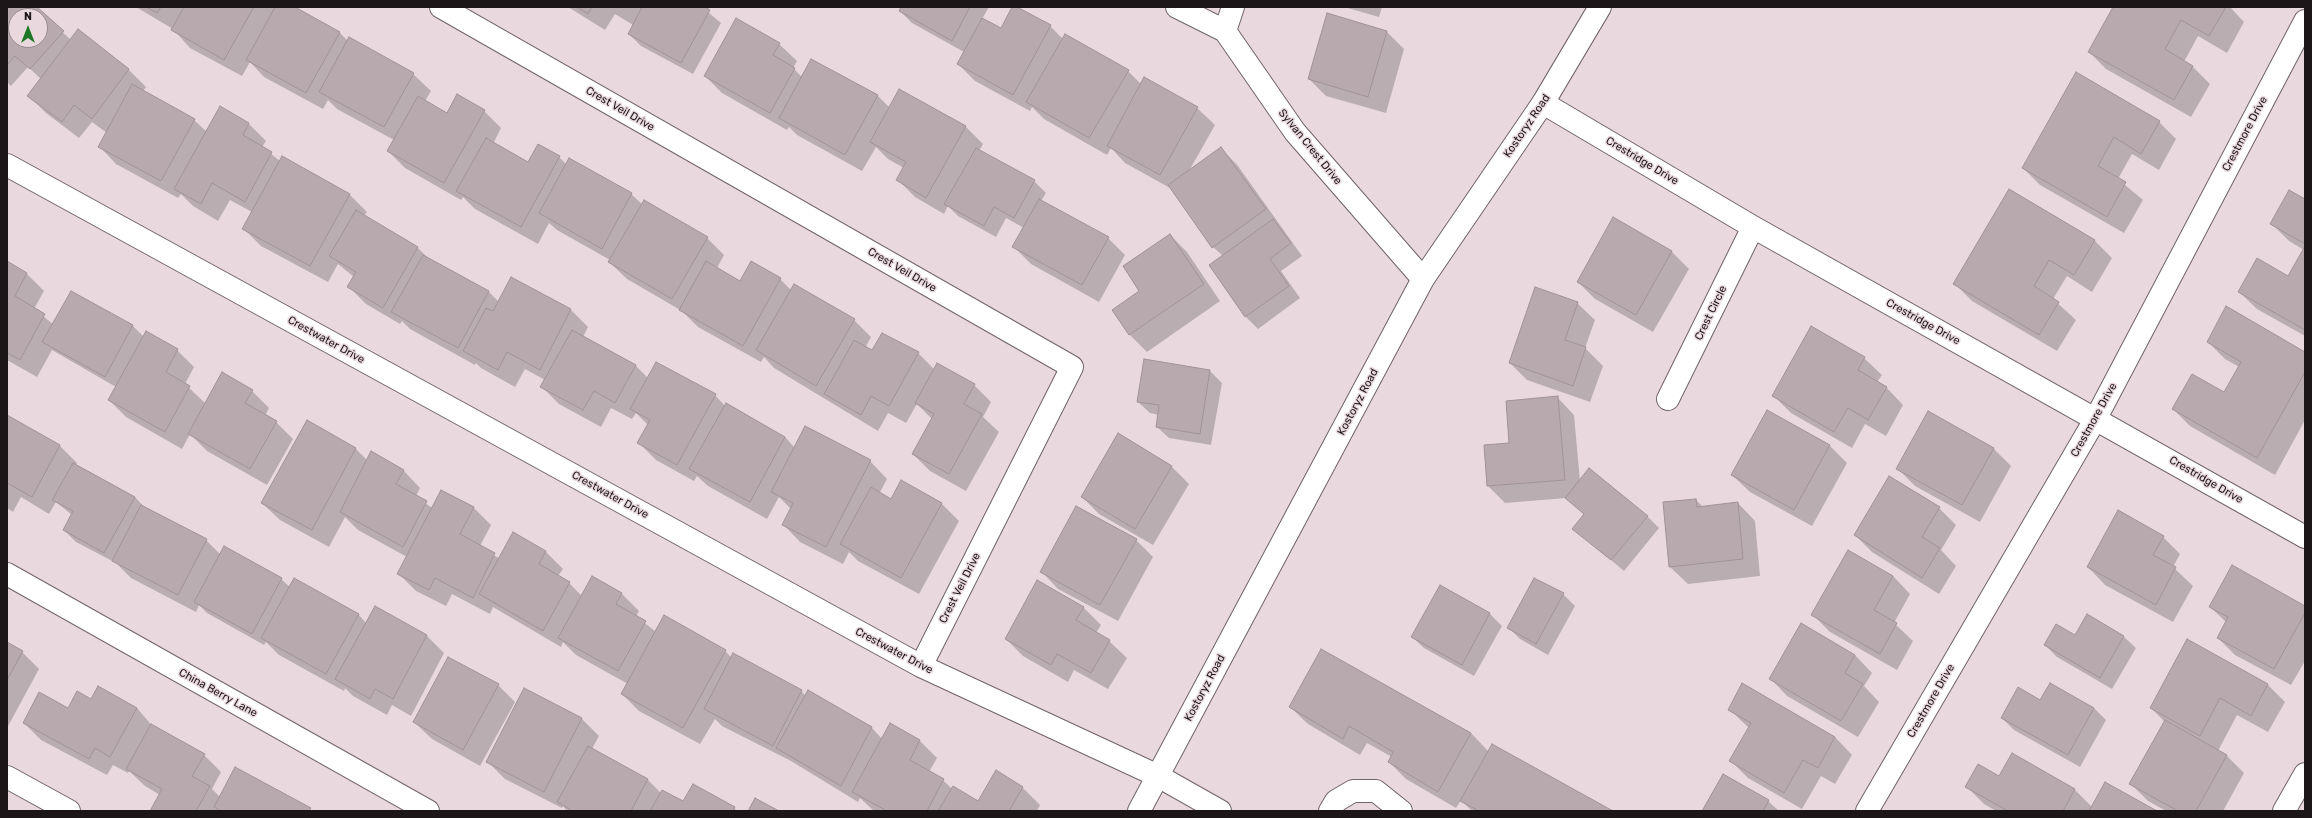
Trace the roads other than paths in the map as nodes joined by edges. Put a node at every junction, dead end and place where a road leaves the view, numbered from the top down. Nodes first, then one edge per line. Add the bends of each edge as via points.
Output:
1 (441, 7) edge
2 (1177, 7) edge
3 (1233, 7) edge
4 (1600, 7) edge
5 (2305, 21) edge
6 (1225, 31) junction
7 (1544, 103) junction
8 (7, 165) edge
9 (1753, 227) junction
10 (1423, 279) junction
11 (1668, 399) dead end
12 (2096, 418) junction
13 (2305, 537) edge
14 (7, 574) edge
15 (921, 666) junction
16 (2305, 774) edge
17 (1158, 776) junction
18 (7, 778) edge
19 (69, 811) edge
20 (428, 811) edge
21 (1139, 811) edge
22 (1220, 811) edge
23 (1330, 811) edge
24 (1401, 811) edge
25 (1867, 811) edge
26 (2284, 811) edge

1 - 15 street, Crest Veil Drive via 1072,367
2 - 6 street, Sylvan Crest Drive
3 - 6 street
4 - 7 street, Kostoryz Road
5 - 12 street, Crestmore Drive
6 - 10 street, Sylvan Crest Drive via 1294,132
7 - 9 street, Crestridge Drive
7 - 10 street, Kostoryz Road
8 - 15 street, Crestwater Drive
9 - 11 street, Crest Circle
9 - 12 street, Crestridge Drive
10 - 17 street, Kostoryz Road
12 - 13 street, Crestridge Drive
12 - 25 street, Crestmore Drive
14 - 20 street, China Berry Lane
15 - 17 street, Crestwater Drive
16 - 26 street
17 - 21 street, Kostoryz Road
17 - 22 street, Crestwater Drive
18 - 19 street
23 - 24 street via 1336,801 1354,791 1376,791

